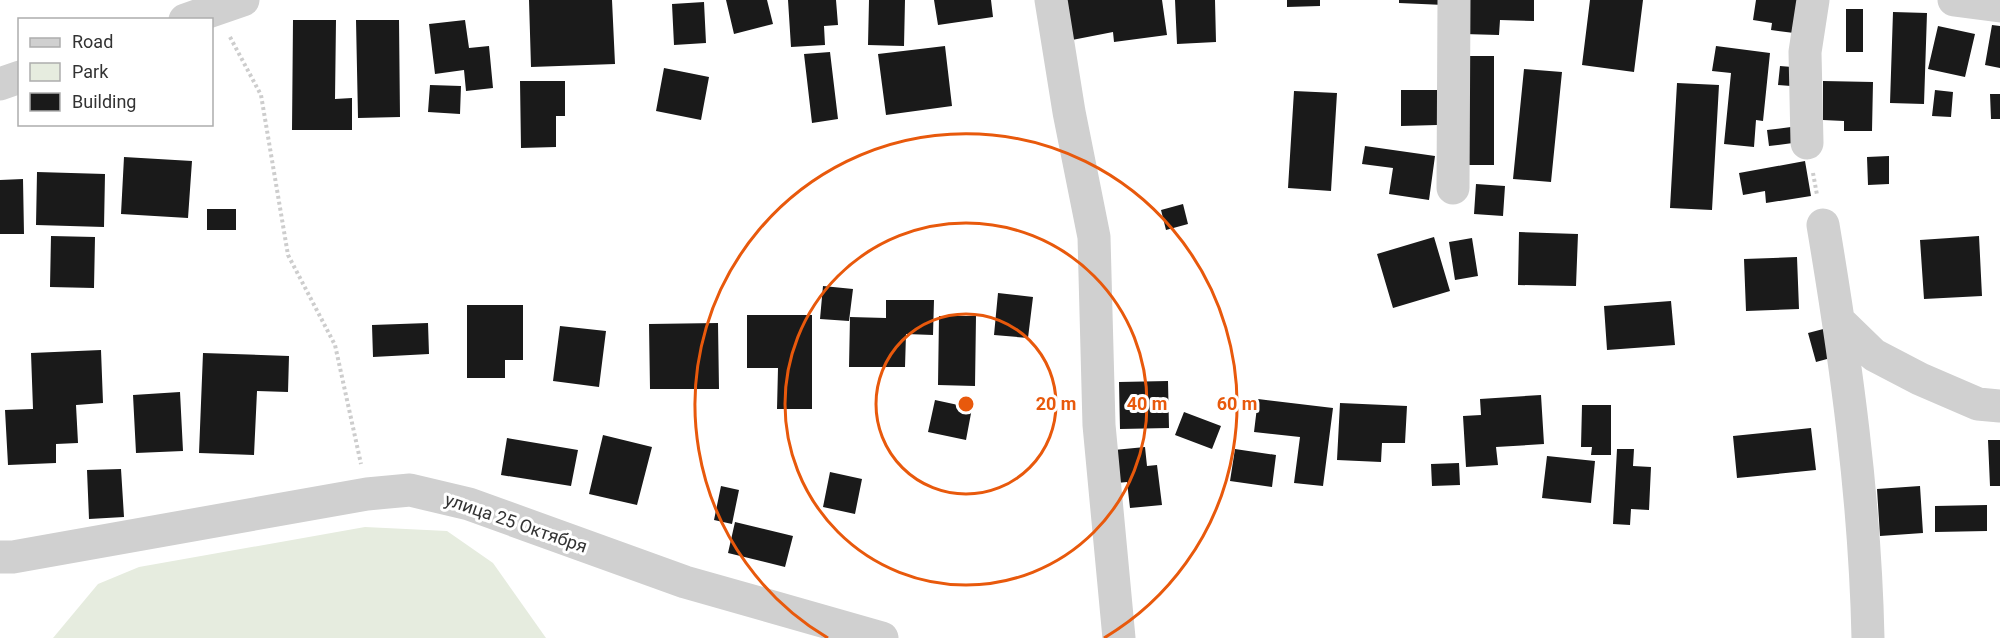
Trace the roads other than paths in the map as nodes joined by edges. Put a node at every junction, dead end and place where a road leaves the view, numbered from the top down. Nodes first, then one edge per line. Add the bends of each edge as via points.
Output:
1 (1050, 0) edge
2 (1454, 0) edge
3 (1814, 0) edge
4 (1954, 0) edge
5 (2000, 6) edge
6 (18, 78) edge
7 (0, 84) edge
8 (1807, 143) road end
9 (1453, 188) dead end
10 (1823, 225) road end
11 (1839, 321) junction
12 (2000, 406) edge
13 (0, 557) edge
14 (882, 638) edge
15 (1119, 638) edge
16 (1868, 638) edge

1 - 15 street via 1094,237 1099,425
2 - 9 street
3 - 8 street via 1805,52
4 - 5 street
6 - 7 street
10 - 11 street
11 - 12 street via 1883,360 1978,404
11 - 16 street via 1854,428 1867,576
13 - 14 street, улица 25 Октября via 410,490 469,504 685,582

